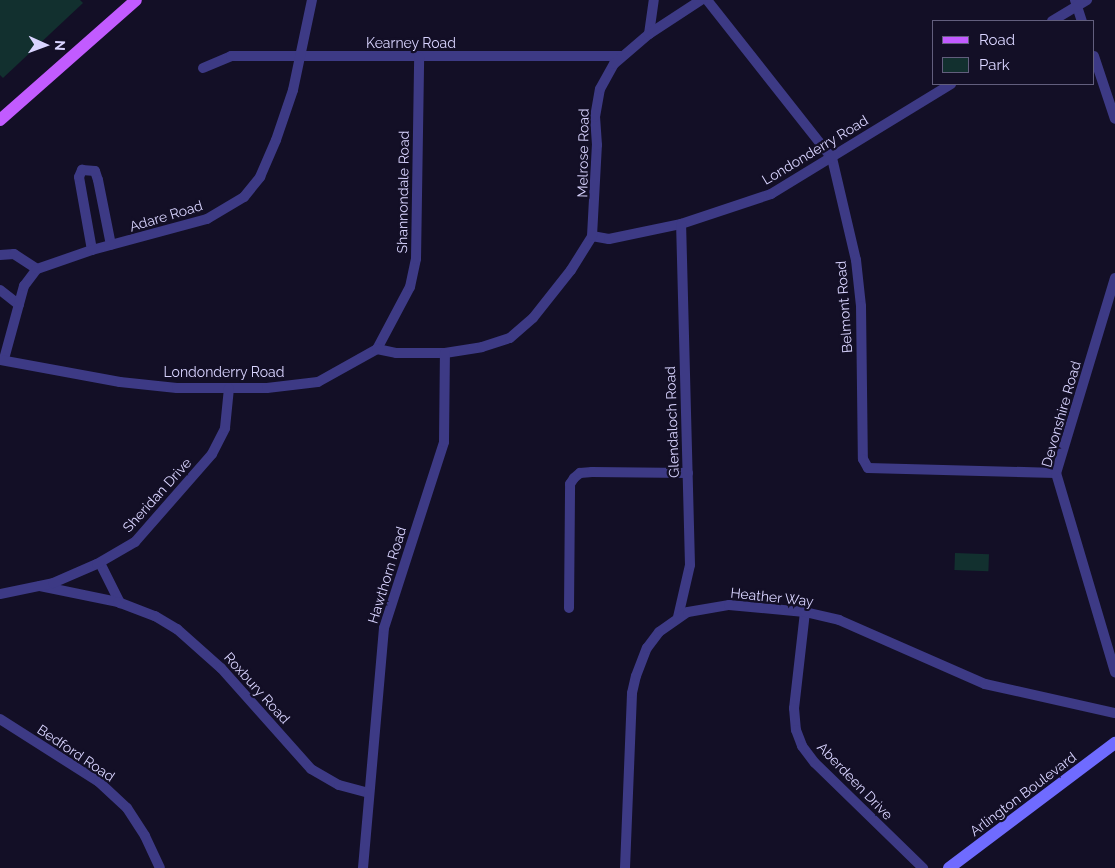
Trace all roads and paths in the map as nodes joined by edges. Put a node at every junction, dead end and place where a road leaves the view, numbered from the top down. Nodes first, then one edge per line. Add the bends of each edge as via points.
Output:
1 (136, 0) edge
2 (312, 0) edge
3 (654, 0) edge
4 (701, 0) edge
5 (707, 0) edge
6 (1087, 0) edge
7 (1076, 3) edge
8 (1053, 20) edge
9 (1082, 20) edge
10 (649, 34) junction
11 (622, 56) junction
12 (420, 57) junction
13 (298, 58) junction
14 (1095, 59) edge
15 (203, 68) dead end
16 (949, 85) edge
17 (1115, 119) edge
18 (0, 120) edge
19 (832, 158) junction
20 (681, 224) junction
21 (592, 236) junction
22 (111, 245) junction
23 (92, 250) junction
24 (0, 255) edge
25 (37, 269) junction
26 (1115, 278) edge
27 (0, 290) edge
28 (19, 305) junction
29 (377, 349) junction
30 (446, 353) junction
31 (2, 360) edge
32 (229, 388) junction
33 (688, 473) junction
34 (1056, 473) junction
35 (100, 563) junction
36 (40, 586) junction
37 (0, 594) edge
38 (120, 603) junction
39 (569, 608) dead end
40 (805, 612) junction
41 (678, 617) junction
42 (1115, 672) edge
43 (1115, 713) edge
44 (0, 719) edge
45 (1115, 743) edge
46 (369, 793) junction
47 (160, 868) edge
48 (363, 868) edge
49 (625, 868) edge
50 (923, 868) edge
51 (949, 868) edge

1 - 18 main road
2 - 13 street, Adare Road
3 - 10 street
4 - 10 street, Melrose Road
5 - 19 street, Belmont Road
6 - 7 street
7 - 8 street
7 - 9 street
10 - 11 street, Melrose Road
11 - 12 street, Kearney Road
11 - 21 street, Melrose Road via 600,89 595,117 597,144
12 - 13 street, Kearney Road
12 - 29 street, Shannondale Road via 416,259 410,287
13 - 15 street, Kearney Road via 231,56
13 - 22 street, Adare Road via 276,140 260,177 244,196 207,219
14 - 17 street
16 - 19 street, Londonderry Road
19 - 20 street, Londonderry Road via 771,194
19 - 34 street, Belmont Road via 856,260 861,306 863,459 868,468
20 - 21 street, Londonderry Road via 608,239
20 - 33 street, Glendaloch Road
21 - 30 street via 571,270 533,318 510,338
22 - 23 street, Adare Road
22 - 23 street via 95,171 82,170 79,177
23 - 25 street, Adare Road
24 - 25 street via 14,254
25 - 28 street via 24,286
26 - 34 street, Devonshire Road
27 - 28 street
28 - 31 street
29 - 30 street via 396,353
29 - 32 street, Londonderry Road via 318,382 267,388
30 - 46 street, Hawthorn Road via 444,442 384,628
31 - 32 street, Londonderry Road via 120,382
32 - 35 street, Sheridan Drive via 225,428 212,454 135,542
33 - 39 street via 592,472 580,473 574,478 570,484
33 - 41 street, Glendaloch Road via 690,565
34 - 42 street, Devonshire Road
35 - 36 street, Sheridan Drive
35 - 38 street
36 - 37 street, Sheridan Drive
36 - 38 street, Roxbury Road
38 - 46 street, Roxbury Road via 155,616 197,644 311,768 339,785
40 - 41 street, Heather Way via 729,605 707,606
40 - 43 street, Heather Way via 838,620 985,684
40 - 50 street, Aberdeen Drive via 794,708 796,730 802,746 815,763
41 - 49 street, Heather Way via 659,632 647,648 632,693
44 - 47 street, Bedford Road via 100,782 127,808
45 - 51 street, Arlington Boulevard
46 - 48 street, Hawthorn Road

